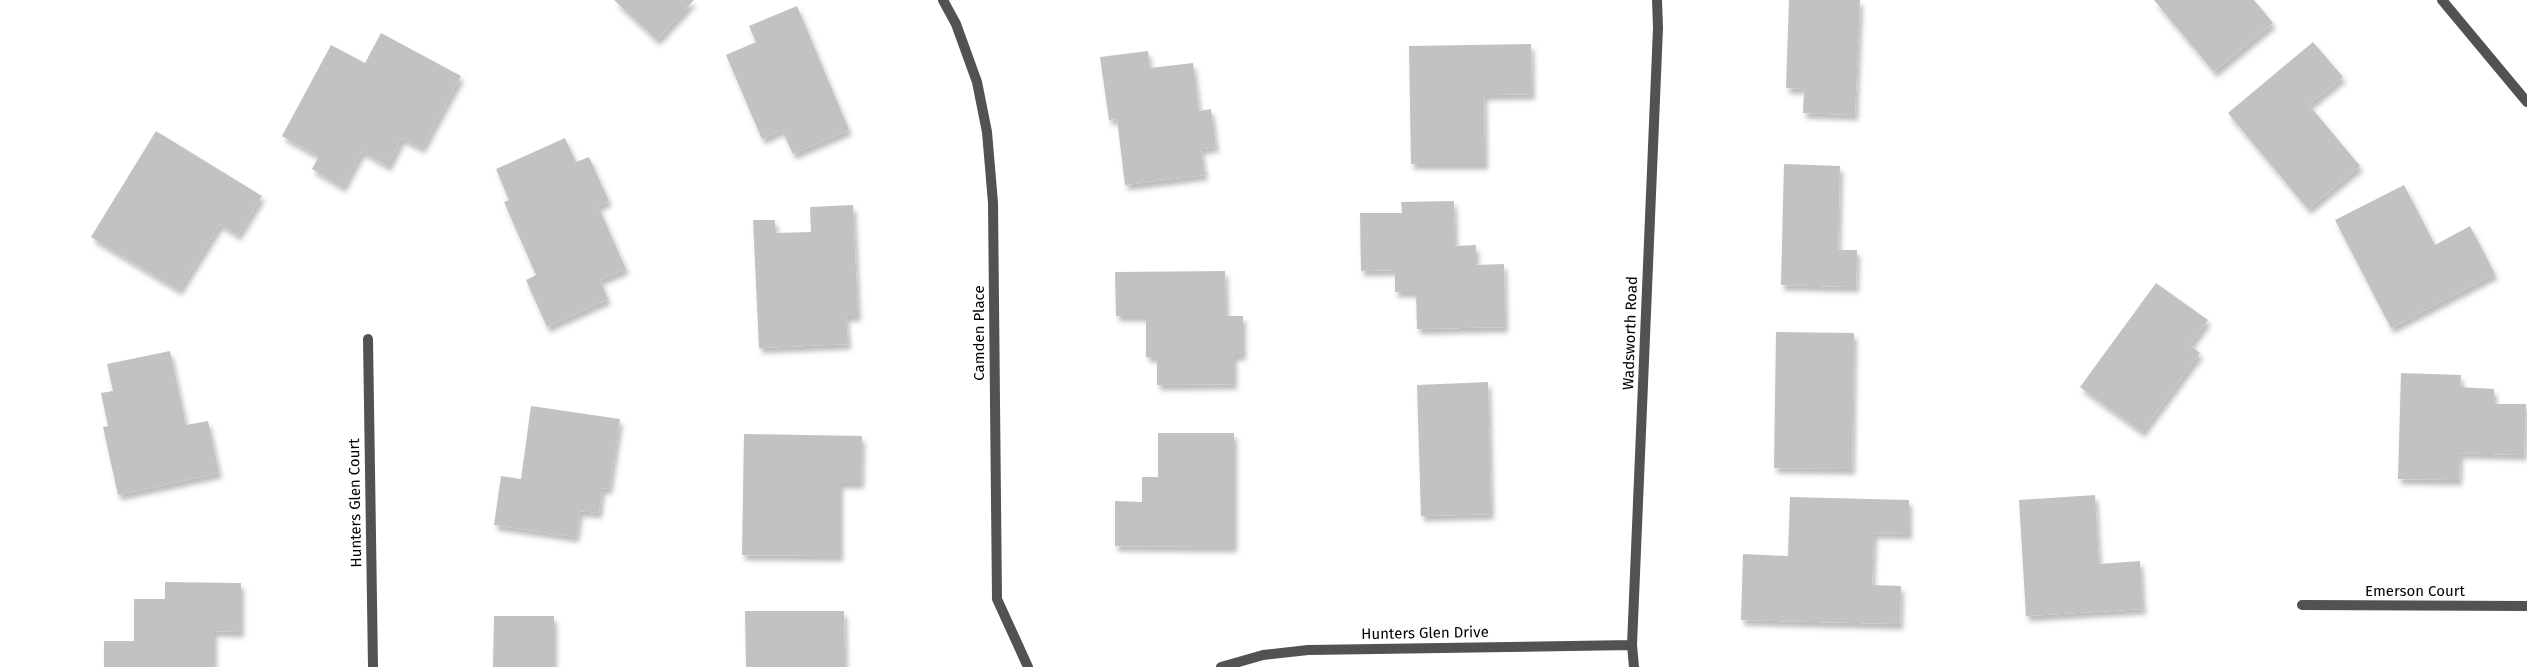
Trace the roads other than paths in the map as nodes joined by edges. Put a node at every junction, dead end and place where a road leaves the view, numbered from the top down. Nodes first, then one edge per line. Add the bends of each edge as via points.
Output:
1 (943, 0) edge
2 (1657, 0) edge
3 (2442, 0) edge
4 (2527, 102) edge
5 (368, 339) dead end
6 (2302, 605) dead end
7 (2527, 606) edge
8 (1632, 645) junction
9 (373, 667) edge
10 (1028, 667) edge
11 (1221, 667) edge
12 (1634, 667) edge

1 - 10 street, Camden Place via 956,24 977,82 987,132 994,202 996,598
2 - 8 street, Wadsworth Road
3 - 4 street
5 - 9 street, Hunters Glen Court
6 - 7 street, Emerson Court
8 - 11 street, Hunters Glen Drive via 1308,650 1263,655
8 - 12 street, Wadsworth Road

